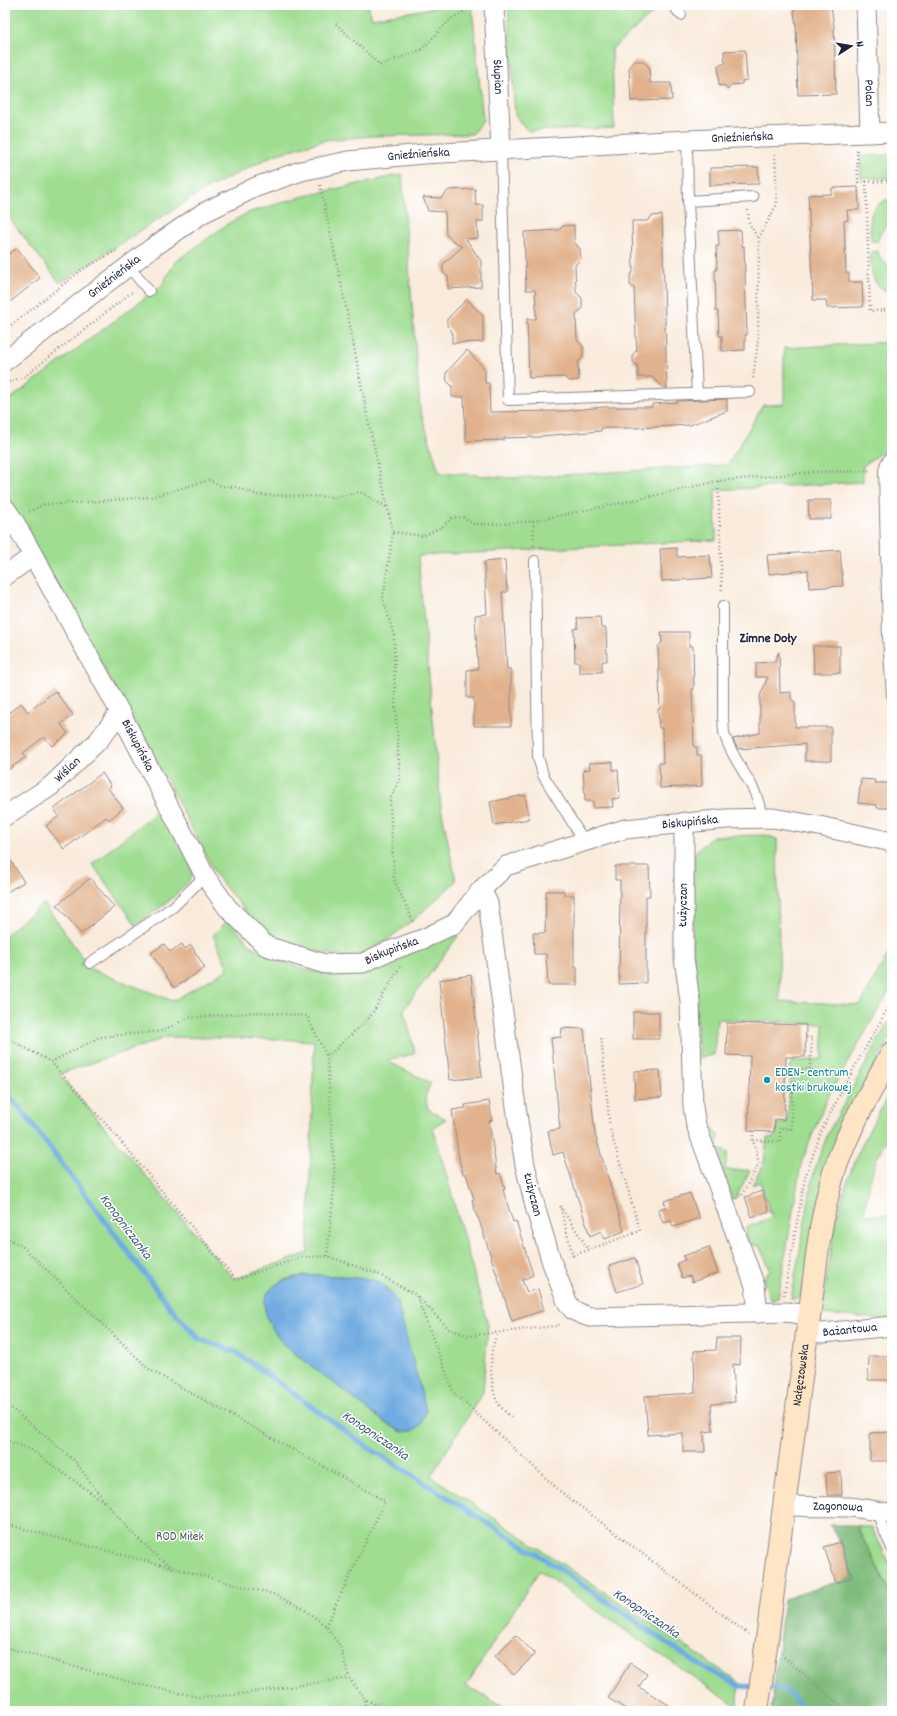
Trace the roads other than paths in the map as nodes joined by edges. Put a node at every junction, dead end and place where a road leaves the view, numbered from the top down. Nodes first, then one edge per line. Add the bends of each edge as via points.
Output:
1 (494, 5) edge
2 (673, 5) edge
3 (866, 5) edge
4 (681, 15) dead end
5 (892, 132) edge
6 (870, 133) junction
7 (688, 140) junction
8 (501, 149) junction
9 (750, 197) road end
10 (688, 201) junction
11 (129, 266) junction
12 (146, 287) road end
13 (5, 361) edge
14 (750, 392) road end
15 (697, 394) junction
16 (892, 454) edge
17 (10, 514) edge
18 (33, 556) junction
19 (535, 561) road end
20 (5, 576) edge
21 (723, 606) road end
22 (892, 695) edge
23 (120, 712) junction
24 (5, 816) edge
25 (761, 818) junction
26 (684, 822) junction
27 (584, 841) junction
28 (892, 842) edge
29 (205, 876) junction
30 (481, 890) junction
31 (90, 963) dead end
32 (892, 1053) edge
33 (758, 1313) junction
34 (808, 1324) junction
35 (892, 1326) edge
36 (784, 1505) junction
37 (885, 1512) edge
38 (892, 1548) edge
39 (757, 1711) edge

1 - 8 street, Słupian
2 - 4 lane
3 - 6 street, Polan
5 - 6 street, Gnieźnieńska
6 - 7 street, Gnieźnieńska
7 - 8 street, Gnieźnieńska
7 - 10 lane
8 - 11 street, Gnieźnieńska via 377,157 301,171 256,187 203,213
8 - 15 lane via 508,400
9 - 10 lane
10 - 15 lane
11 - 12 lane
11 - 13 street, Gnieźnieńska
14 - 15 lane
16 - 22 lane via 884,471
17 - 18 street, Biskupińska
18 - 20 street
18 - 23 street, Biskupińska
19 - 27 lane via 538,756 543,775
21 - 25 lane via 725,735 757,795 761,806
23 - 24 street, Wiślan via 98,741 51,786
23 - 29 street, Biskupińska
25 - 26 street, Biskupińska
25 - 28 street, Biskupińska via 793,821
26 - 27 street, Biskupińska via 625,829
26 - 33 street, Łużyczan via 683,932 690,1001 694,1113 696,1125 755,1286
27 - 30 street, Biskupińska via 506,866
29 - 30 street, Biskupińska via 227,907 266,946 325,964 363,963 423,939 454,924
29 - 31 lane via 173,907
30 - 33 street, Łużyczan via 488,903 525,1165 552,1263 567,1302 573,1310 590,1317
32 - 34 main road, Nałęczowska via 860,1111 836,1169 824,1212
33 - 34 street via 786,1312
34 - 35 street, Bażantowa via 823,1332
34 - 36 main road, Nałęczowska
36 - 37 street, Zagonowa via 850,1507
36 - 39 main road, Nałęczowska, bridge via 758,1633
37 - 38 lane via 881,1524

